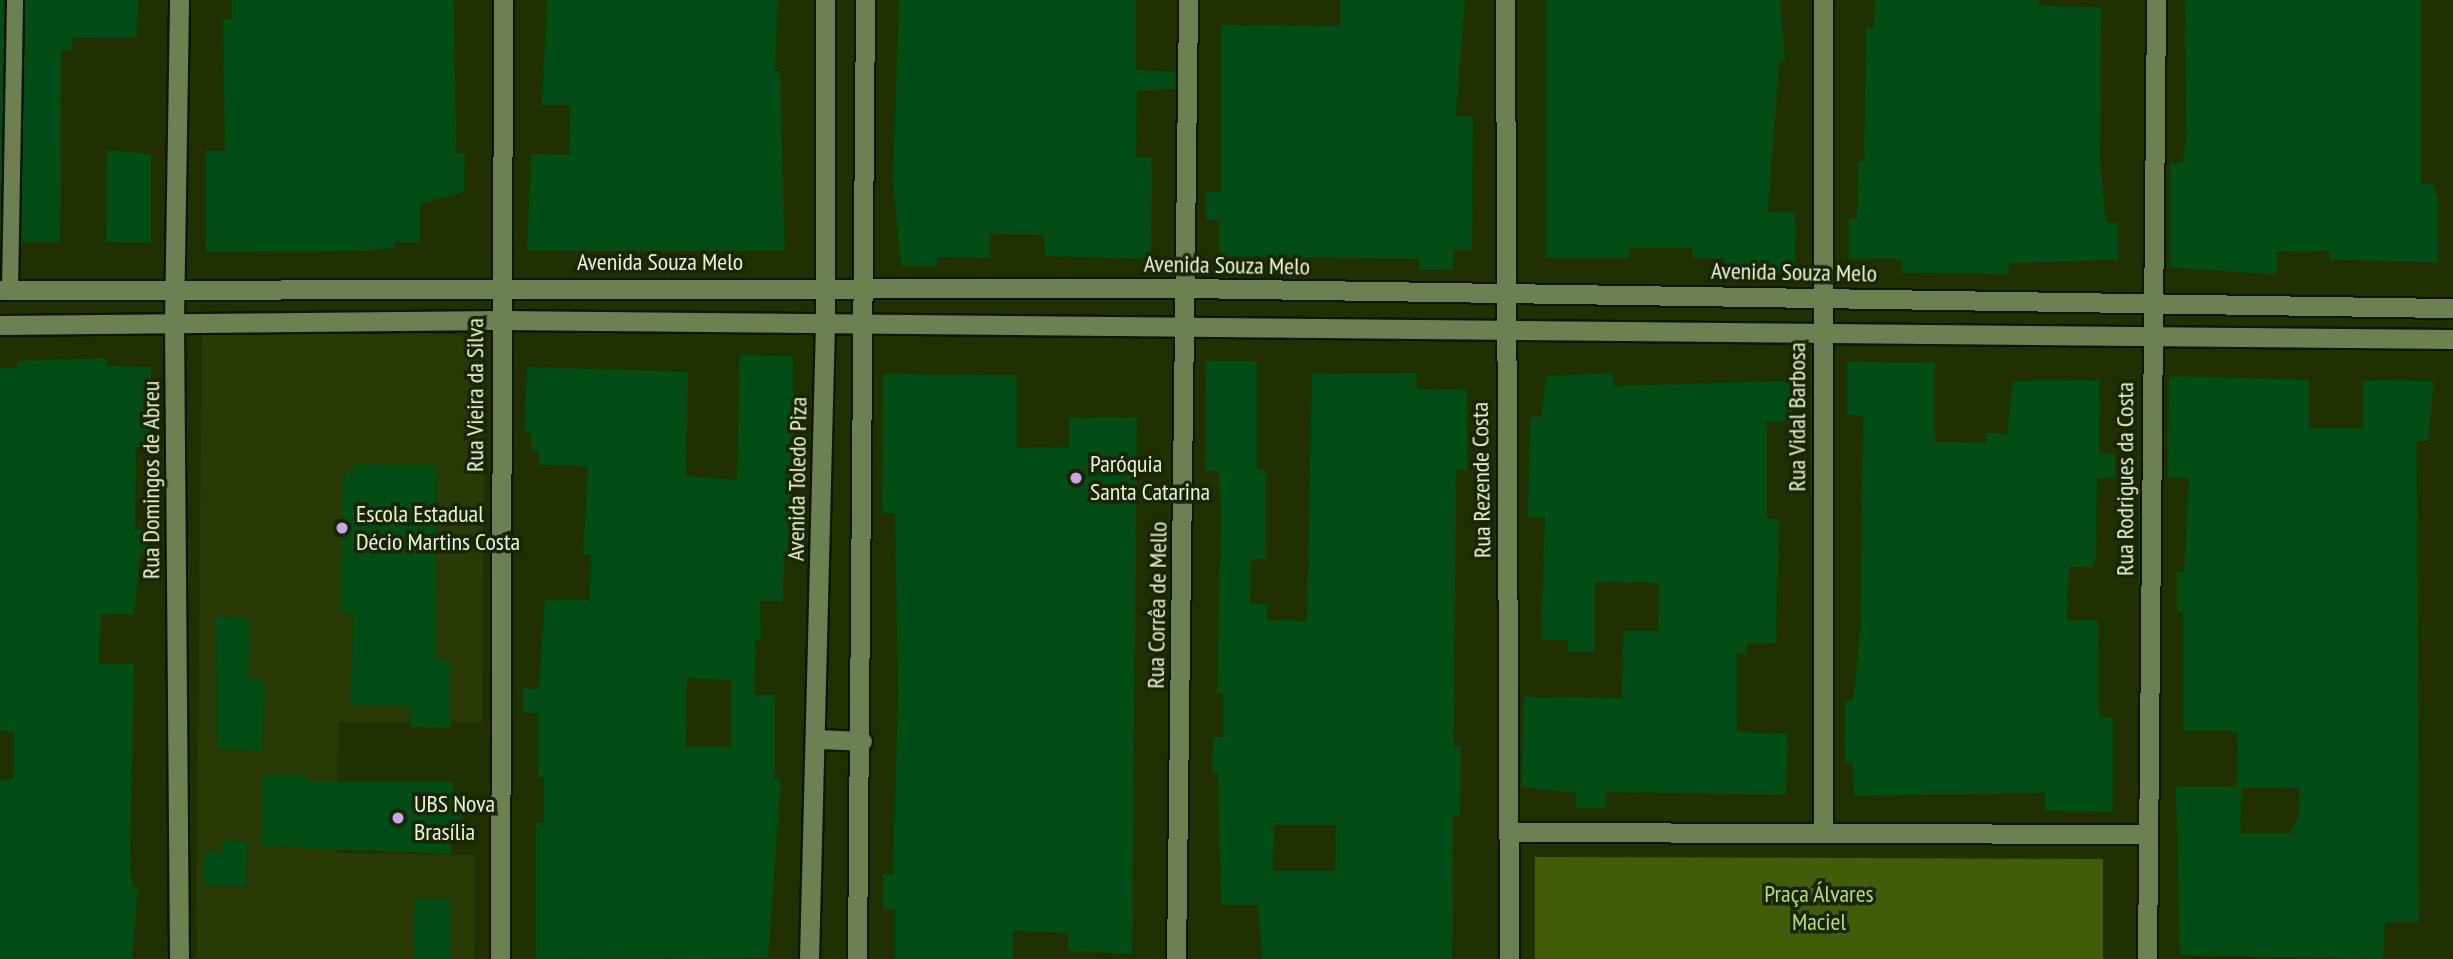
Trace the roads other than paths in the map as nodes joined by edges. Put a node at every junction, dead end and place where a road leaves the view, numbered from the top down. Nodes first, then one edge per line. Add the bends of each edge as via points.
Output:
1 (15, 0) edge
2 (179, 0) edge
3 (503, 0) edge
4 (825, 0) edge
5 (865, 0) edge
6 (1188, 0) edge
7 (1505, 0) edge
8 (1824, 0) edge
9 (2156, 0) edge
10 (499, 285) junction
11 (174, 286) junction
12 (824, 287) junction
13 (863, 287) junction
14 (1187, 288) junction
15 (5, 290) edge
16 (1503, 293) junction
17 (1821, 297) junction
18 (2151, 301) junction
19 (2453, 308) edge
20 (500, 320) junction
21 (174, 322) junction
22 (865, 323) junction
23 (825, 324) junction
24 (0, 325) edge
25 (1186, 327) junction
26 (1504, 330) junction
27 (1821, 333) junction
28 (2150, 337) junction
29 (2453, 339) edge
30 (817, 739) junction
31 (862, 741) junction
32 (1510, 832) junction
33 (1823, 833) junction
34 (2148, 834) junction
35 (179, 959) edge
36 (500, 959) edge
37 (809, 959) edge
38 (857, 959) edge
39 (1176, 959) edge
40 (1509, 959) edge
41 (2147, 959) edge

1 - 15 lane
2 - 11 street, Rua Domingos de Abreu
3 - 10 street, Rua Vieira da Silva
4 - 12 street, Avenida Toledo Piza
5 - 13 street
6 - 14 street, Rua Corrêa de Mello
7 - 16 street, Rua Rezende Costa
8 - 17 street, Rua Vidal Barbosa
9 - 18 street, Rua Rodrigues da Costa
10 - 11 street, Avenida Souza Melo
10 - 12 street, Avenida Souza Melo
10 - 20 street, Rua Vieira da Silva
11 - 15 street, Avenida Souza Melo
11 - 21 street, Rua Domingos de Abreu
12 - 13 street, Avenida Souza Melo
12 - 23 street, Avenida Toledo Piza
13 - 14 street, Avenida Souza Melo
13 - 22 street
14 - 16 street, Avenida Souza Melo
14 - 25 street, Rua Corrêa de Mello
16 - 17 street, Avenida Souza Melo
16 - 26 street, Rua Rezende Costa
17 - 18 street, Avenida Souza Melo
17 - 27 street, Rua Vidal Barbosa
18 - 19 street, Avenida Souza Melo
18 - 28 street, Rua Rodrigues da Costa
20 - 21 street
20 - 23 street
20 - 36 street, Rua Vieira da Silva
21 - 24 street
21 - 35 street, Rua Domingos de Abreu
22 - 23 street
22 - 25 street
22 - 31 street
23 - 30 street, Avenida Toledo Piza
25 - 26 street
25 - 39 street, Rua Corrêa de Mello
26 - 27 street
26 - 32 street, Rua Rezende Costa
27 - 28 street
27 - 33 street, Rua Vidal Barbosa
28 - 29 street
28 - 34 street, Rua Rodrigues da Costa
30 - 31 street
30 - 37 street, Avenida Toledo Piza
31 - 38 street
32 - 33 street
32 - 40 street, Rua Rezende Costa
33 - 34 street
34 - 41 street, Rua Rodrigues da Costa

